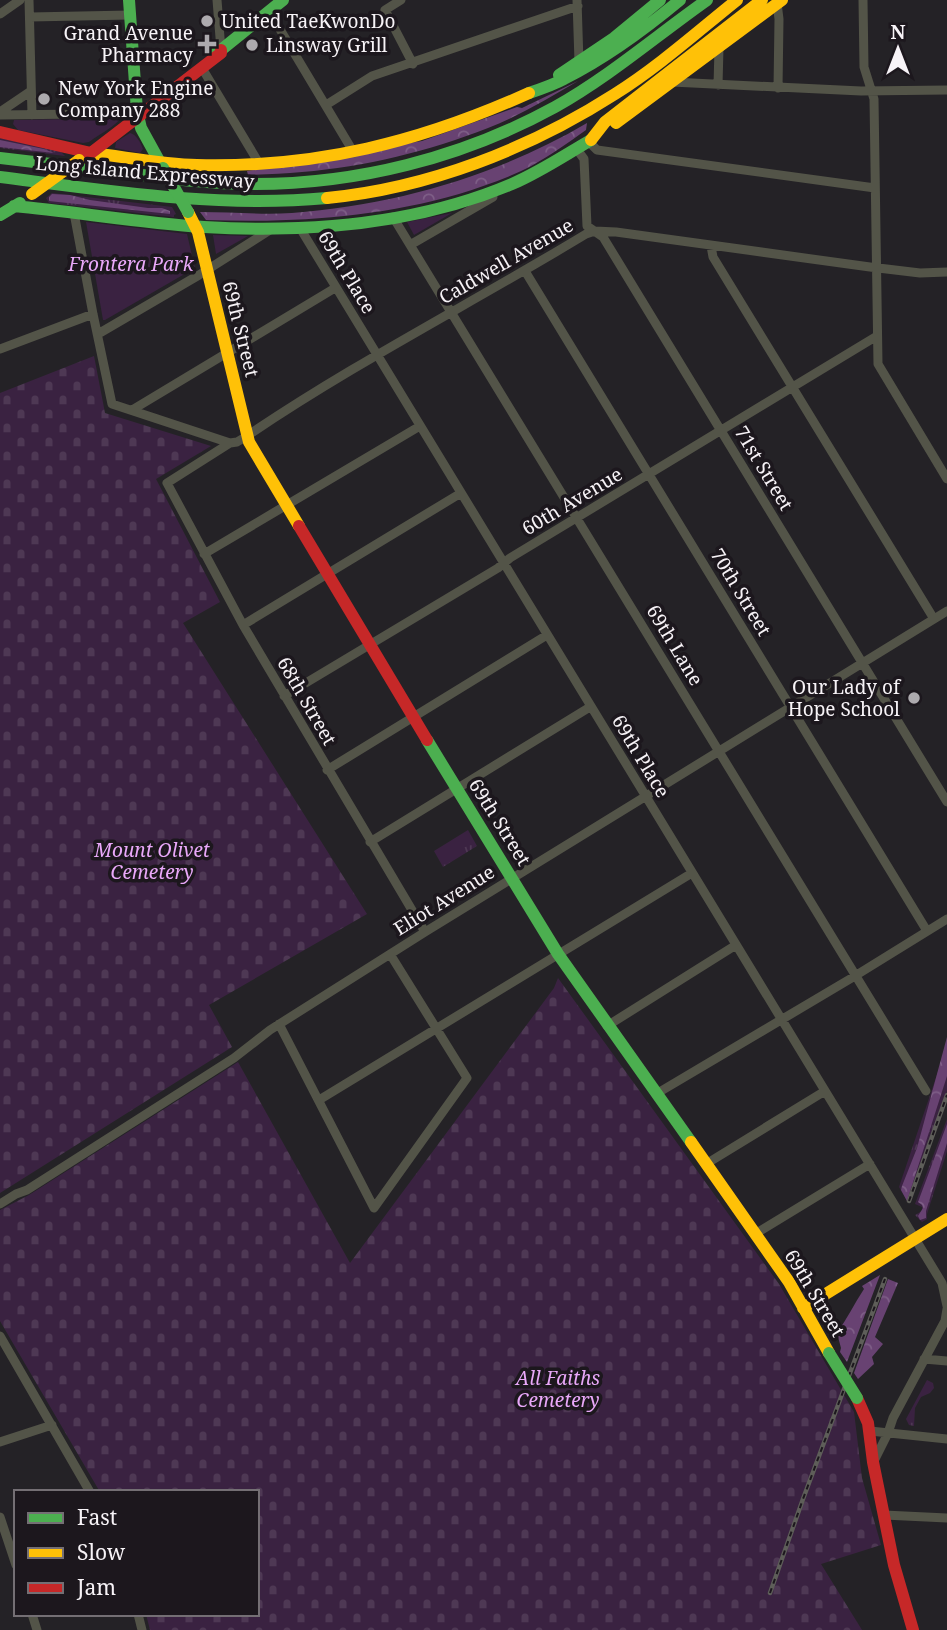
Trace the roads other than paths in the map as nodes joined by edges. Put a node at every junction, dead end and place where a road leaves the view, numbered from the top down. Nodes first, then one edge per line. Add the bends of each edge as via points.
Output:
1 (20, 0) edge
2 (29, 0) edge
3 (129, 0) edge
4 (217, 0) edge
5 (283, 0) edge
6 (401, 0) edge
7 (660, 0) edge
8 (680, 0) edge
9 (699, 0) edge
10 (707, 0) edge
11 (737, 0) edge
12 (762, 0) edge
13 (863, 0) edge
14 (779, 2) edge
15 (577, 3) edge
16 (269, 11) junction
17 (0, 14) edge
18 (130, 15) junction
19 (684, 16) junction
20 (30, 17) junction
21 (719, 48) junction
22 (221, 50) junction
23 (579, 62) junction
24 (413, 64) junction
25 (202, 68) junction
26 (184, 81) junction
27 (672, 82) junction
28 (718, 85) junction
29 (778, 88) junction
30 (872, 90) junction
31 (947, 90) edge
32 (31, 91) junction
33 (529, 93) junction
34 (326, 105) junction
35 (0, 113) edge
36 (82, 114) dead end
37 (32, 115) junction
38 (138, 118) junction
39 (0, 132) edge
40 (585, 143) junction
41 (91, 153) junction
42 (354, 153) junction
43 (0, 158) edge
44 (162, 165) junction
45 (260, 165) junction
46 (0, 177) edge
47 (519, 181) junction
48 (875, 188) junction
49 (0, 205) edge
50 (14, 206) junction
51 (74, 213) junction
52 (0, 215) edge
53 (393, 217) junction
54 (195, 226) junction
55 (300, 228) junction
56 (272, 229) junction
57 (595, 231) junction
58 (410, 245) junction
59 (711, 246) junction
60 (877, 268) junction
61 (207, 271) junction
62 (525, 271) junction
63 (947, 272) edge
64 (335, 288) junction
65 (452, 312) junction
66 (93, 314) junction
67 (98, 334) junction
68 (877, 336) junction
69 (0, 349) edge
70 (227, 353) junction
71 (377, 355) junction
72 (792, 387) junction
73 (132, 410) junction
74 (420, 426) junction
75 (721, 431) junction
76 (247, 436) junction
77 (230, 443) junction
78 (649, 475) junction
79 (947, 479) edge
80 (167, 483) joint
81 (461, 493) junction
82 (287, 505) junction
83 (577, 518) junction
84 (204, 554) junction
85 (503, 564) junction
86 (328, 575) junction
87 (947, 611) edge
88 (934, 619) junction
89 (243, 625) junction
90 (547, 635) junction
91 (369, 644) junction
92 (862, 663) junction
93 (284, 696) junction
94 (590, 707) junction
95 (790, 707) junction
96 (413, 717) junction
97 (718, 750) junction
98 (327, 770) junction
99 (456, 788) junction
100 (645, 795) junction
101 (947, 802) edge
102 (370, 842) junction
103 (692, 873) junction
104 (512, 877) junction
105 (947, 919) edge
106 (927, 931) junction
107 (425, 932) junction
108 (736, 945) junction
109 (390, 954) junction
110 (558, 954) junction
111 (856, 976) junction
112 (782, 1020) junction
113 (279, 1024) junction
114 (607, 1026) junction
115 (436, 1029) junction
116 (825, 1091) junction
117 (926, 1091) dead end
118 (656, 1094) junction
119 (319, 1100) junction
120 (706, 1164) junction
121 (870, 1164) junction
122 (0, 1205) edge
123 (947, 1219) edge
124 (755, 1234) junction
125 (915, 1238) junction
126 (945, 1283) edge
127 (947, 1307) edge
128 (803, 1308) junction
129 (0, 1336) edge
130 (924, 1359) junction
131 (947, 1361) edge
132 (52, 1424) junction
133 (870, 1431) junction
134 (888, 1433) junction
135 (947, 1439) edge
136 (0, 1441) edge
137 (873, 1462) junction
138 (89, 1490) edge
139 (884, 1515) junction
140 (0, 1517) edge
141 (947, 1518) edge
142 (14, 1559) edge
143 (913, 1630) edge

1 - 17 street
2 - 20 street
3 - 18 main road, 69th Street
4 - 22 street
5 - 16 main road
6 - 24 street via 385,10
7 - 23 main road
8 - 33 main road via 592,64
9 - 19 main road
10 - 19 main road, Long Island Expressway
11 - 46 main road, Long Island Expressway via 636,80 569,121 499,155 400,186 323,199 244,202
12 - 40 main road via 605,122
13 - 30 street via 864,67
14 - 21 main road
14 - 29 street
15 - 23 street
15 - 24 street
16 - 22 main road
16 - 34 street
18 - 20 street
18 - 38 main road, 69th Street
19 - 43 main road, Long Island Expressway via 592,85 523,123 452,152 376,171 299,182 223,183
20 - 32 street
21 - 27 main road
21 - 28 street
22 - 25 main road
22 - 26 main road
23 - 33 main road
24 - 34 street via 372,76
25 - 26 main road
25 - 45 street
26 - 38 main road
27 - 28 street
27 - 40 main road
28 - 29 street
29 - 30 street
30 - 31 street
30 - 48 street
32 - 35 street
32 - 37 street
33 - 42 main road via 432,132
34 - 42 street
35 - 37 street
36 - 37 street
38 - 41 main road
38 - 44 main road, 69th Street
39 - 41 main road
40 - 47 main road
40 - 48 street via 597,150
40 - 57 street, 71st Street via 587,226
41 - 44 main road
41 - 50 main road, bridge
42 - 45 main road
44 - 45 main road
44 - 54 main road, 69th Street, bridge
47 - 53 main road via 469,200
47 - 58 street
48 - 60 street
49 - 50 main road
50 - 51 main road
50 - 52 main road
51 - 54 main road
51 - 66 street
53 - 55 main road
53 - 58 street, 69th Lane
54 - 56 main road
54 - 61 main road, 69th Street
55 - 56 main road
55 - 64 street, 69th Place
56 - 61 street
57 - 59 street, Caldwell Avenue
57 - 62 street, Caldwell Avenue
57 - 75 street, 71st Street via 603,237
58 - 65 street, 69th Lane
59 - 60 street, Caldwell Avenue
59 - 72 street via 713,257
60 - 63 street, Caldwell Avenue
60 - 68 street
61 - 67 street
61 - 70 main road, 69th Street
62 - 65 street, Caldwell Avenue
62 - 78 street, 70th Street
64 - 70 street
64 - 71 street, 69th Place
65 - 71 street, Caldwell Avenue
65 - 83 street, 69th Lane
66 - 67 street
66 - 69 street
67 - 73 street via 112,404
68 - 72 street, 60th Avenue
68 - 79 street via 878,364
70 - 73 street
70 - 76 main road, 69th Street
71 - 74 street, 69th Place
71 - 76 street, Caldwell Avenue
72 - 75 street, 60th Avenue
72 - 88 street
73 - 77 street
74 - 81 street, 69th Place
74 - 82 street
75 - 78 street, 60th Avenue
75 - 92 street, 71st Street
76 - 77 street, Caldwell Avenue
76 - 82 main road, 69th Street
77 - 80 street, Caldwell Avenue
78 - 83 street, 60th Avenue
78 - 95 street, 70th Street
80 - 84 street, 68th Street
81 - 85 street, 69th Place
81 - 86 street
82 - 84 street
82 - 86 main road, 69th Street
83 - 85 street, 60th Avenue
83 - 97 street, 69th Lane
84 - 89 street, 68th Street
85 - 90 street, 69th Place
85 - 91 street, 60th Avenue
86 - 89 street
86 - 91 main road, 69th Street
87 - 88 street, Eliot Avenue
88 - 92 street, Eliot Avenue
89 - 93 street, 68th Street
90 - 94 street, 69th Place
90 - 96 street
91 - 93 street, 60th Avenue
91 - 96 main road, 69th Street
92 - 95 street, Eliot Avenue
92 - 101 street, 71st Street
93 - 98 street, 68th Street
94 - 99 street
94 - 100 street, 69th Place
95 - 97 street, Eliot Avenue
95 - 106 street, 70th Street
96 - 98 street
96 - 99 main road, 69th Street
97 - 100 street, Eliot Avenue
97 - 111 street, 69th Lane
98 - 102 street, 68th Street
99 - 102 street
99 - 104 main road, 69th Street
100 - 103 street, 69th Place
100 - 104 street, Eliot Avenue
102 - 107 street, 68th Street
103 - 108 street, 69th Place
103 - 110 street
104 - 107 street, Eliot Avenue
104 - 110 main road, 69th Street
105 - 106 street
106 - 111 street
107 - 109 street, Eliot Avenue
108 - 112 street, 69th Place
108 - 114 street
109 - 113 street, Eliot Avenue
109 - 115 street
110 - 114 main road, 69th Street
110 - 115 street
111 - 112 street
111 - 117 street, 69th Lane
112 - 116 street, 69th Place
112 - 118 street
113 - 119 street
113 - 122 street, Eliot Avenue via 234,1058
114 - 118 main road, 69th Street
115 - 119 street
115 - 119 street via 467,1078 374,1208
116 - 120 street
116 - 121 street, 69th Place
118 - 120 main road, 69th Street
120 - 124 main road, 69th Street
121 - 124 street
121 - 125 street, 69th Place
123 - 125 main road
124 - 128 main road, 69th Street
125 - 126 street, 69th Place
125 - 128 main road
126 - 127 street, 69th Place
127 - 130 street, 69th Place via 946,1321
128 - 133 main road, 69th Street, bridge via 864,1410
129 - 132 street
130 - 131 street
130 - 134 street, 69th Place
132 - 136 street
132 - 138 street
133 - 134 street
133 - 137 main road, 69th Street
134 - 135 street
134 - 137 street, 69th Place
137 - 139 main road, 69th Street
139 - 141 street
139 - 143 main road, 69th Street
140 - 142 street

